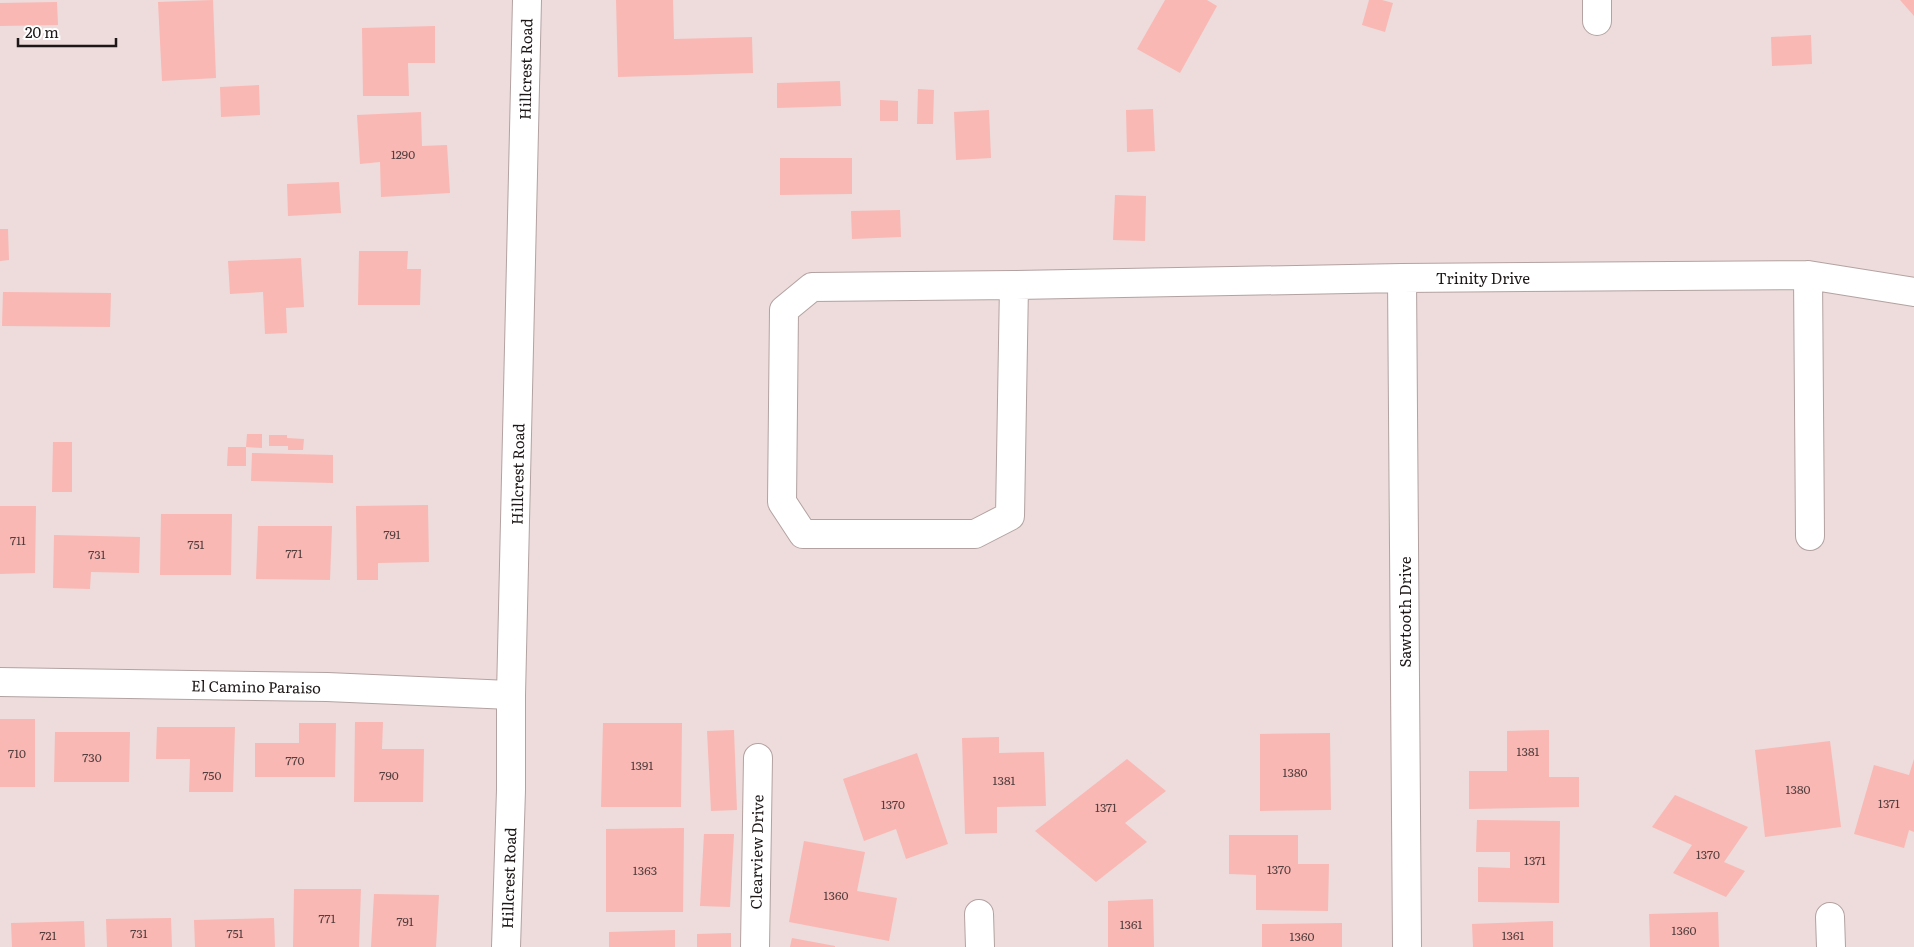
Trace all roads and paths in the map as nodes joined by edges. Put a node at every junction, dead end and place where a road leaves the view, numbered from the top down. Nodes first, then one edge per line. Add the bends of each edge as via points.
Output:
1 (527, 0) edge
2 (1808, 275) junction
3 (1402, 278) junction
4 (1014, 285) junction
5 (1914, 292) edge
6 (1810, 536) dead end
7 (0, 682) edge
8 (511, 696) junction
9 (758, 758) dead end
10 (980, 914) dead end
11 (1830, 917) dead end
12 (506, 947) edge
13 (755, 947) edge
14 (980, 947) edge
15 (1407, 947) edge
16 (1831, 947) edge

1 - 8 street, Hillcrest Road
2 - 3 street, Trinity Drive
2 - 5 street, Trinity Drive
2 - 6 street
3 - 4 street, Trinity Drive
3 - 15 street, Sawtooth Drive
4 - 4 street, Trinity Drive via 812,287 784,310 782,502 803,534 975,534 1010,516
7 - 8 street, El Camino Paraiso via 327,687
8 - 12 street, Hillcrest Road
9 - 13 street, Clearview Drive
10 - 14 street
11 - 16 street

